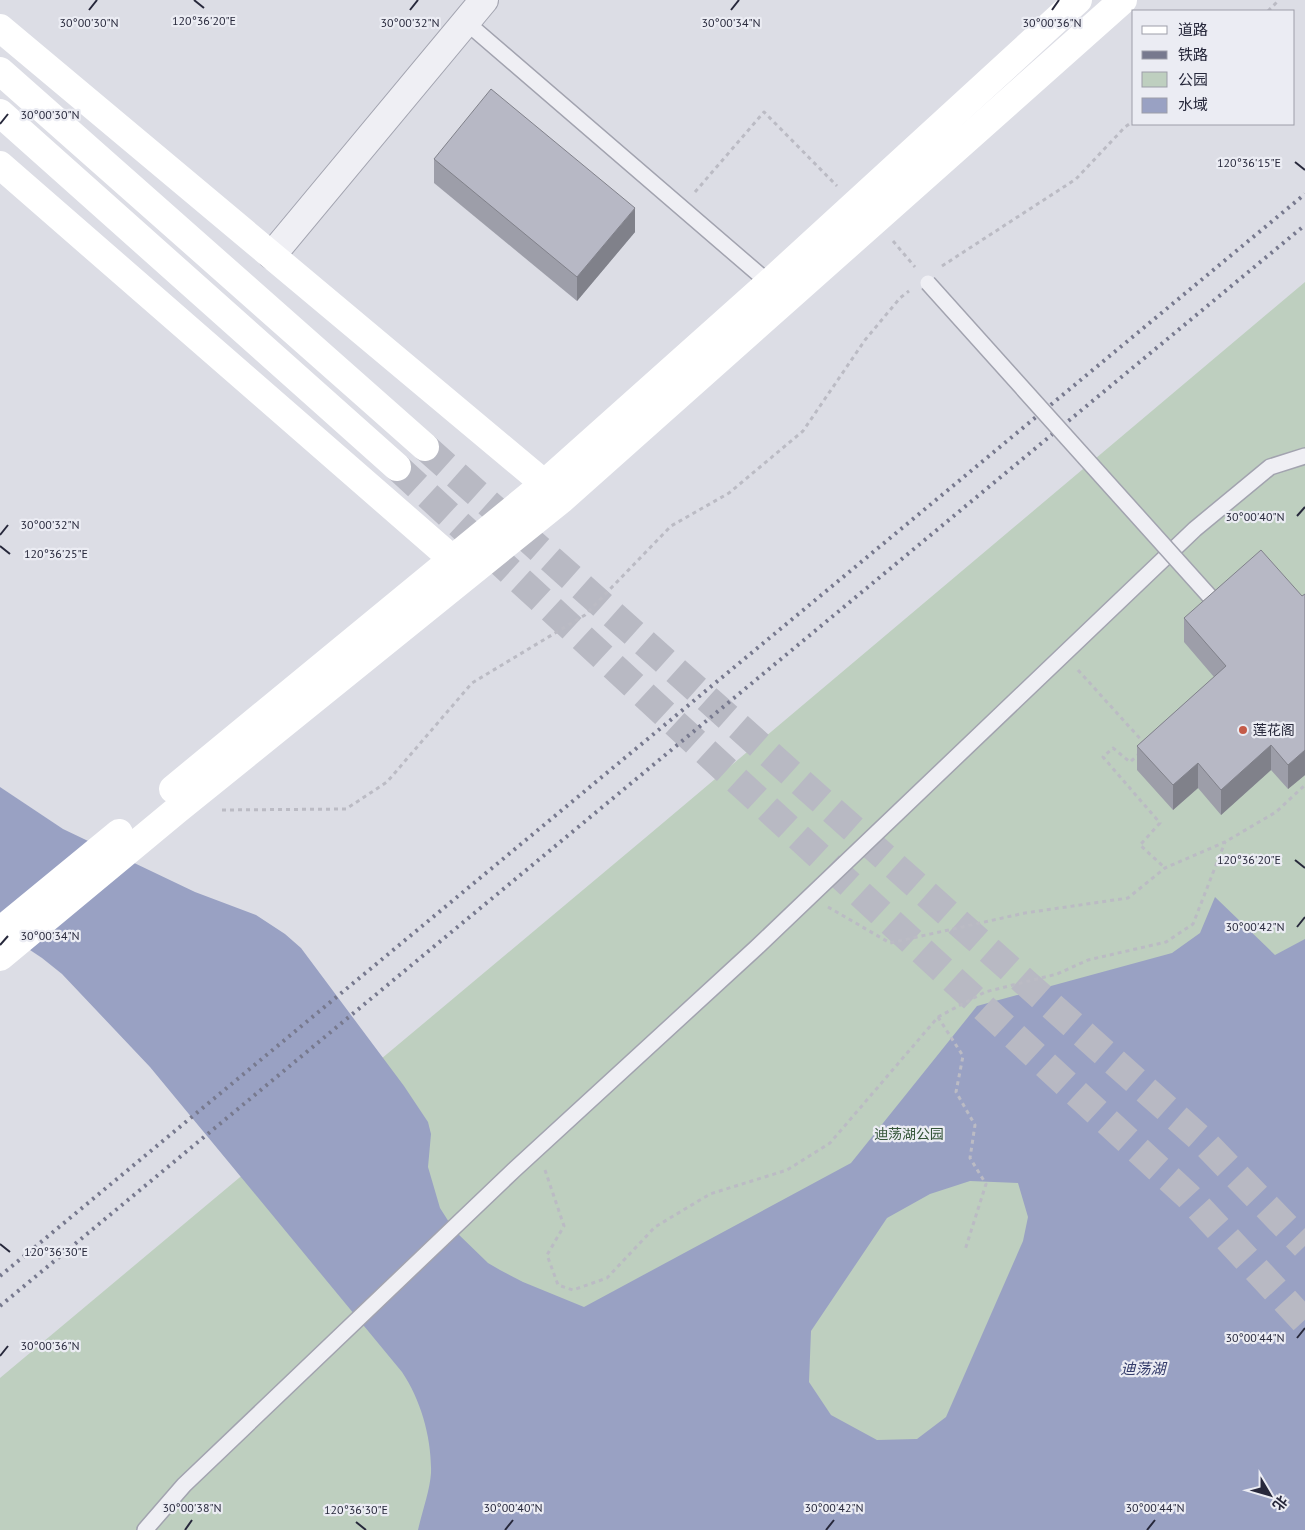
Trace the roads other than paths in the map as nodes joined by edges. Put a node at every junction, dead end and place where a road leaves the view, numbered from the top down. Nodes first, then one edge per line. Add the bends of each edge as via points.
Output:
1 (484, 0) edge
2 (1078, 0) edge
3 (1123, 0) edge
4 (1092, 9) edge
5 (466, 22) junction
6 (0, 28) edge
7 (0, 71) edge
8 (0, 113) edge
9 (0, 165) edge
10 (272, 255) junction
11 (769, 283) junction
12 (922, 284) road end
13 (425, 447) tunnel mouth
14 (1305, 456) edge
15 (398, 467) tunnel mouth
16 (554, 491) junction
17 (461, 566) junction
18 (1221, 609) edge
19 (124, 841) junction
20 (0, 931) edge
21 (0, 957) edge
22 (145, 1530) edge

1 - 5 street
2 - 11 main road
3 - 4 main road
4 - 16 main road
5 - 10 street
5 - 11 lane
6 - 10 main road
7 - 13 main road
8 - 15 main road
9 - 17 main road
10 - 16 main road
11 - 16 main road
12 - 18 lane, bridge
14 - 22 lane via 1270,467 1195,530 811,896 514,1170 184,1485
16 - 17 main road
17 - 19 main road
17 - 19 main road via 177,810
19 - 20 main road
19 - 21 main road

